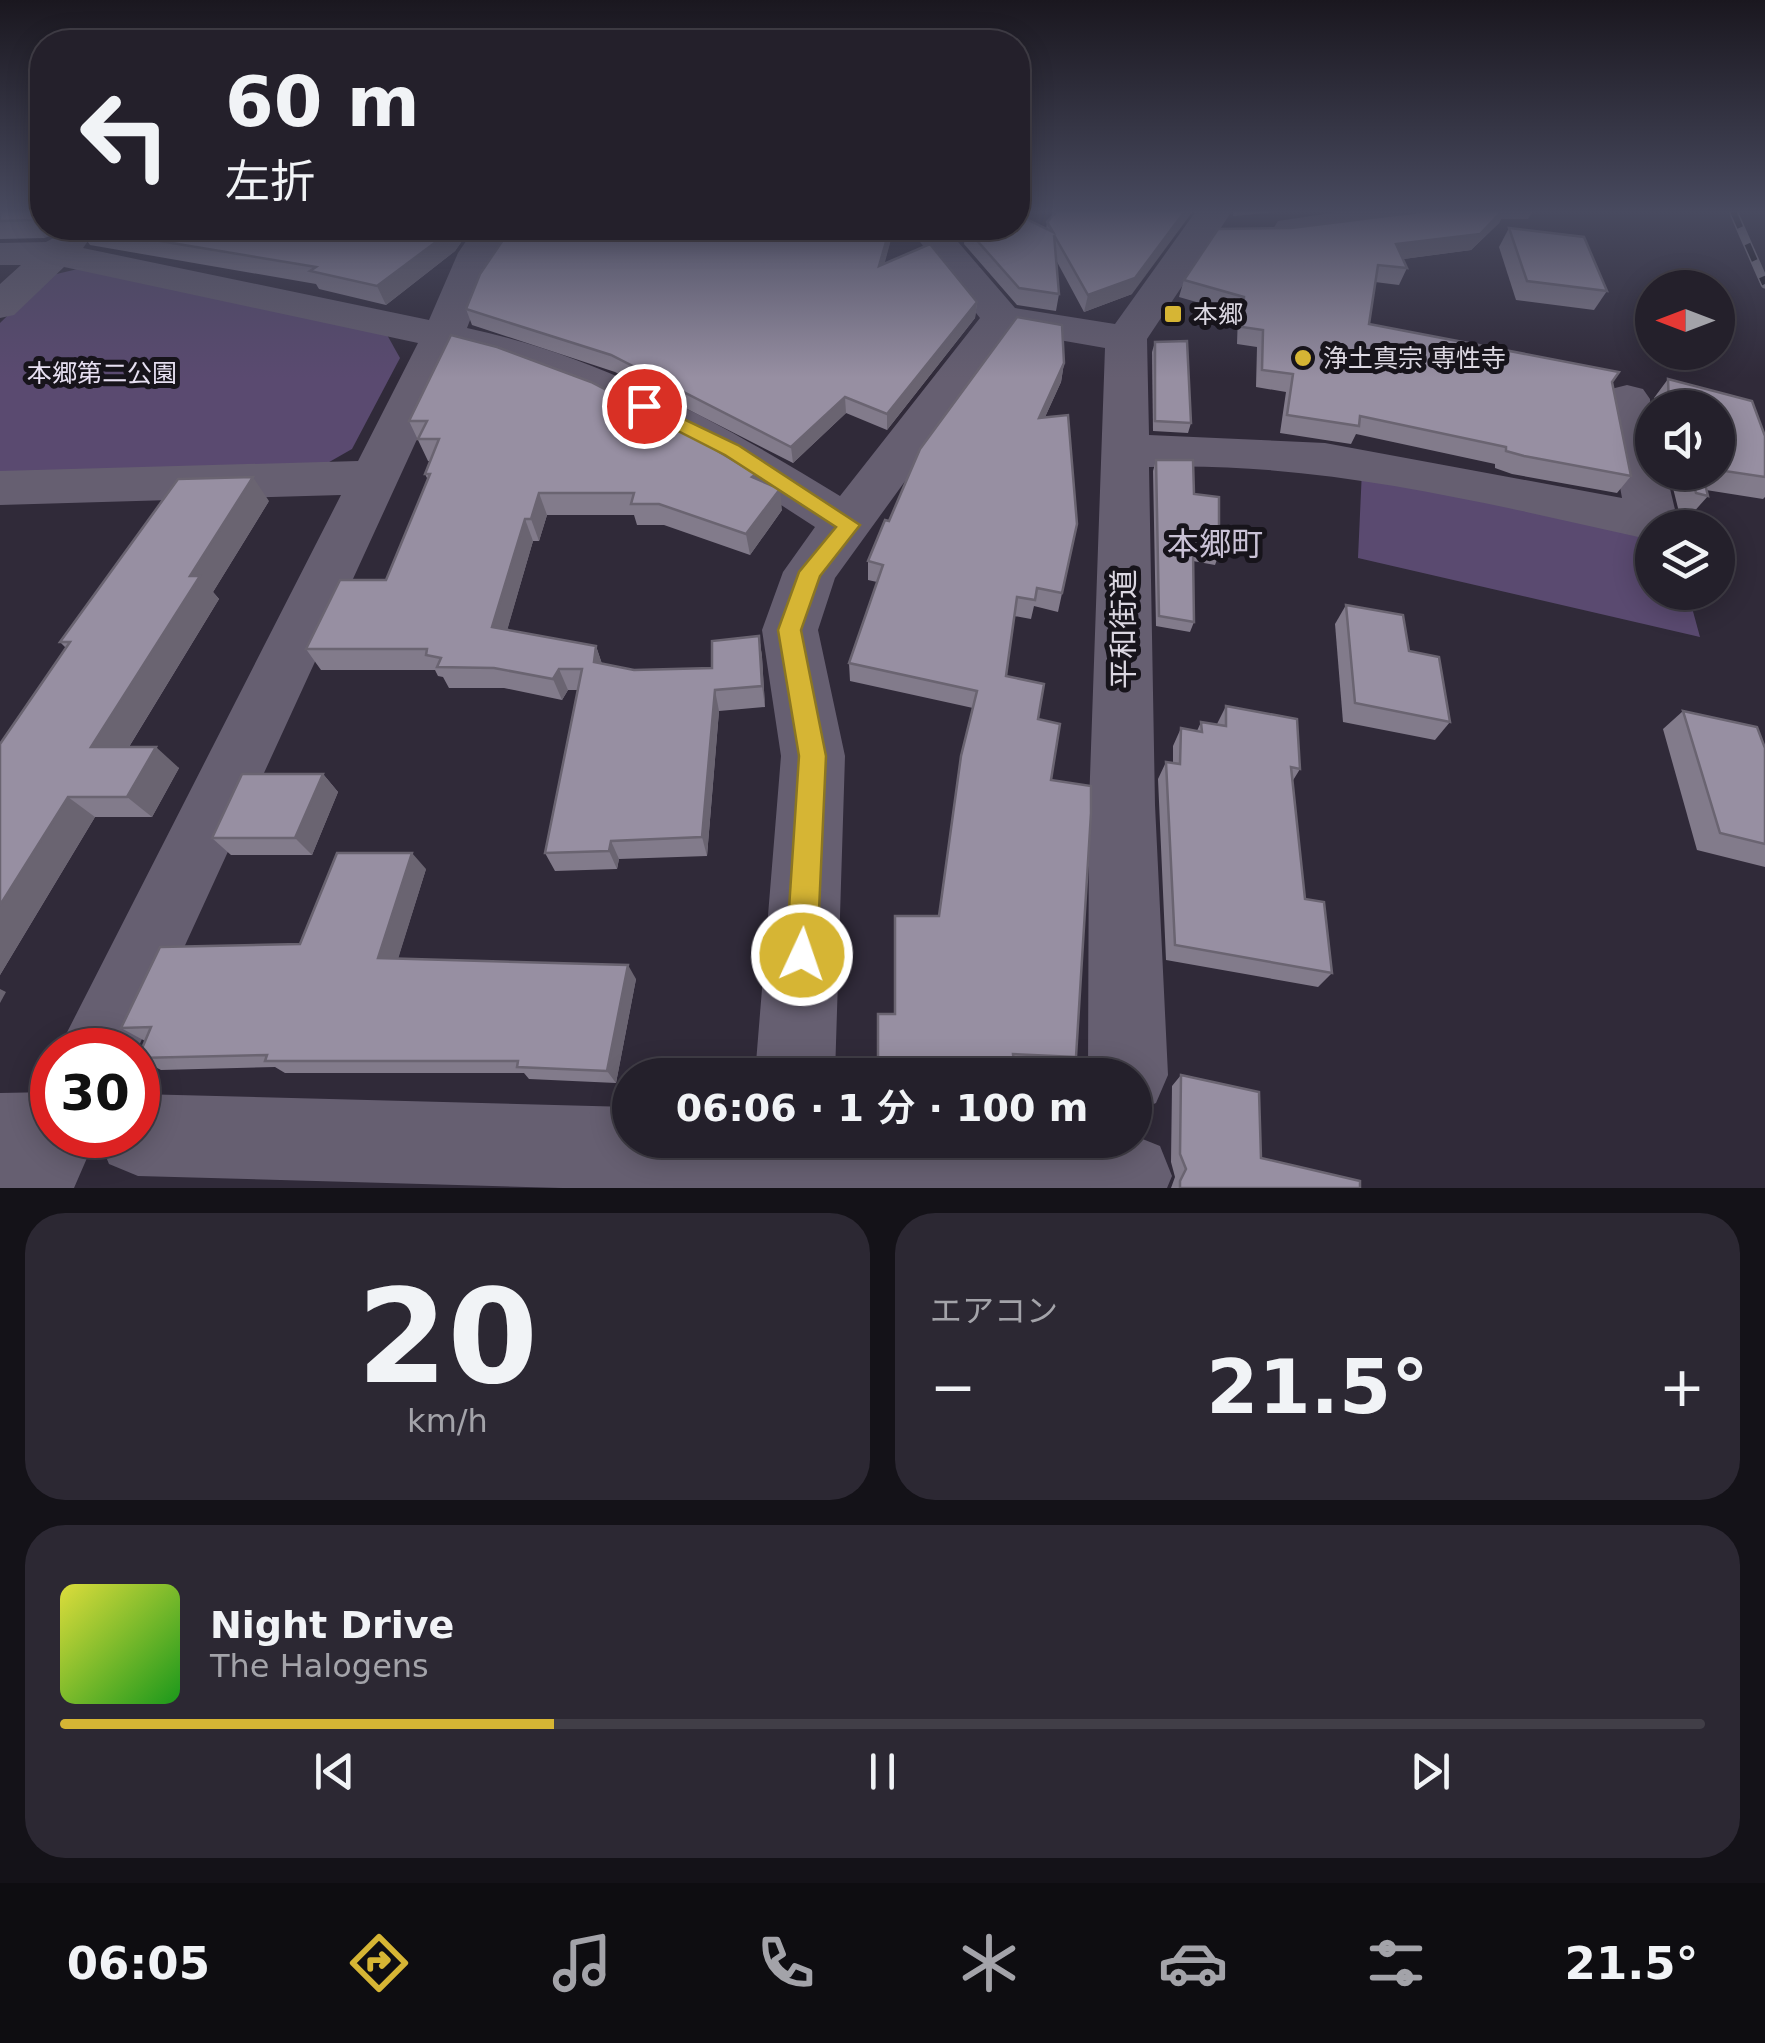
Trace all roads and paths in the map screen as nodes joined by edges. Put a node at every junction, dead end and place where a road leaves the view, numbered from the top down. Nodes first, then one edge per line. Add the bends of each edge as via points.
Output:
1 (40, 266) edge
2 (117, 266) edge
3 (471, 266) edge
4 (959, 266) edge
5 (1176, 266) edge
6 (0, 306) edge
7 (1002, 318) junction
8 (443, 336) junction
9 (1126, 338) junction
10 (1627, 399) dead end
11 (1125, 452) junction
12 (375, 477) junction
13 (0, 488) edge
14 (849, 525) junction
15 (108, 1028) edge
16 (796, 1058) edge
17 (1128, 1058) edge
18 (612, 1126) edge
19 (0, 1134) edge
20 (30, 1134) edge
21 (160, 1135) edge
22 (43, 1158) edge
23 (1055, 1158) edge
24 (1130, 1168) edge
25 (30, 1188) edge

1 - 6 street
2 - 8 street
3 - 8 street
4 - 7 street
5 - 9 street
7 - 9 street
7 - 14 street
8 - 12 street
8 - 14 street via 586,377 732,450
9 - 11 street, 平和街道
10 - 11 street via 1652,522 1363,461 1214,448
11 - 17 street, 平和街道
12 - 13 street
12 - 15 street
14 - 16 street via 810,572 790,630 812,756
18 - 21 street
19 - 20 street
22 - 25 street
23 - 24 street

